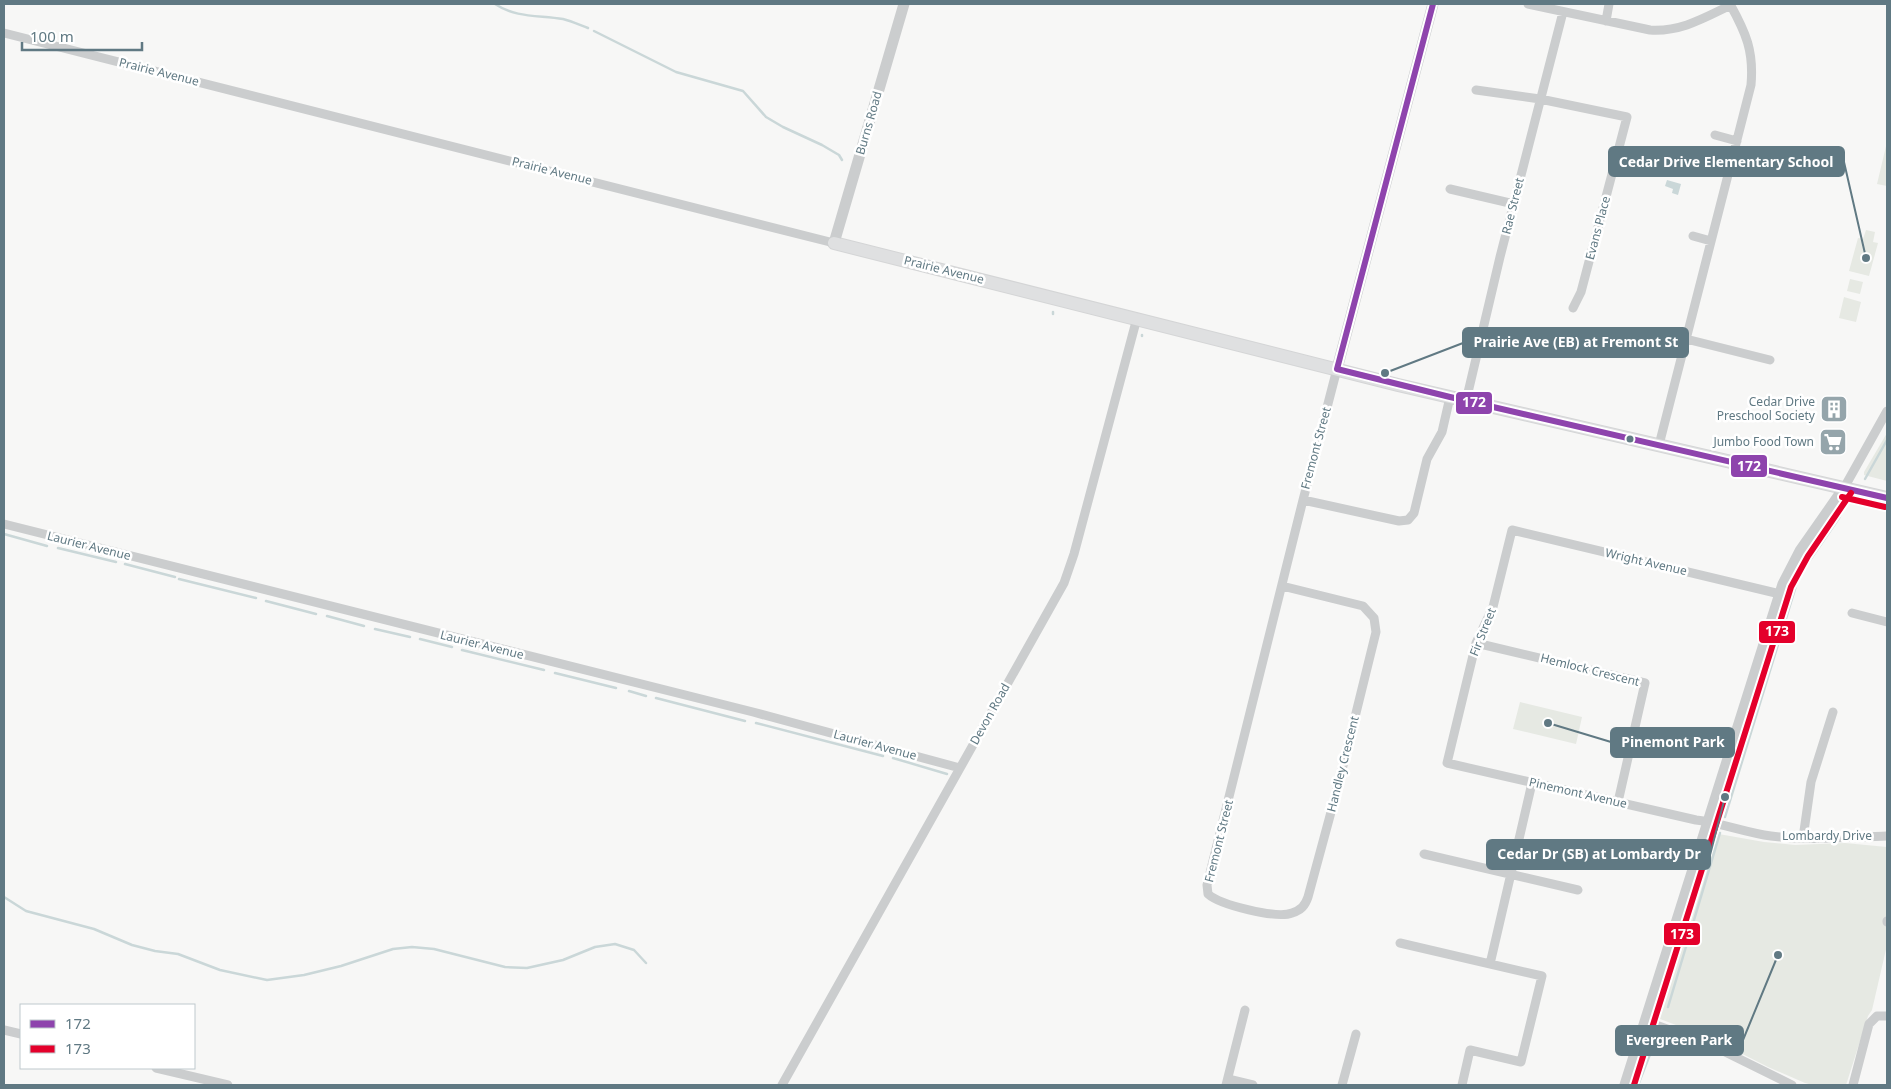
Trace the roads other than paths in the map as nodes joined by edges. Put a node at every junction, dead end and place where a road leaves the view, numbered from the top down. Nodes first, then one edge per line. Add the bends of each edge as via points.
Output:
1 (904, 4) edge
2 (1433, 4) edge
3 (1528, 4) edge
4 (1609, 4) edge
5 (1731, 4) edge
6 (1562, 12) junction
7 (1606, 21) junction
8 (4, 33) edge
9 (1476, 90) dead end
10 (1540, 99) junction
11 (1715, 135) dead end
12 (1737, 141) junction
13 (1450, 189) dead end
14 (1514, 204) junction
15 (1693, 236) dead end
16 (1711, 241) junction
17 (834, 243) junction
18 (1573, 308) dead end
19 (1137, 318) junction
20 (1666, 334) dead end
21 (1686, 339) junction
22 (1770, 360) dead end
23 (1337, 369) junction
24 (1450, 397) junction
25 (1466, 400) junction
26 (1887, 411) edge
27 (1659, 445) junction
28 (1844, 488) junction
29 (1887, 498) edge
30 (1303, 500) junction
31 (4, 524) edge
32 (1512, 530) joint
33 (1282, 586) junction
34 (1780, 594) junction
35 (1852, 613) dead end
36 (1887, 622) edge
37 (1476, 643) junction
38 (1833, 712) dead end
39 (1447, 763) joint
40 (960, 768) junction
41 (1532, 783) junction
42 (1618, 802) junction
43 (1708, 822) junction
44 (1887, 836) edge
45 (1802, 838) junction
46 (1424, 854) dead end
47 (1510, 874) junction
48 (1578, 890) dead end
49 (1208, 894) joint
50 (1400, 943) dead end
51 (1490, 964) junction
52 (1246, 1010) dead end
53 (1887, 1016) edge
54 (1645, 1021) junction
55 (4, 1030) edge
56 (20, 1034) edge
57 (1356, 1034) dead end
58 (160, 1069) edge
59 (1227, 1082) edge
60 (228, 1085) edge
61 (782, 1085) edge
62 (1253, 1085) edge
63 (1342, 1085) edge
64 (1462, 1085) edge
65 (1625, 1085) edge
66 (1792, 1085) edge
67 (1852, 1085) edge

1 - 17 street, Burns Road
2 - 23 street, Fremont Street
3 - 6 street
4 - 7 street
5 - 7 street via 1685,27 1664,31
5 - 12 street via 1746,34 1752,66 1751,85
6 - 7 street
6 - 10 street, Rae Street
8 - 17 street, Prairie Avenue
9 - 10 street
10 - 14 street, Rae Street
10 - 18 street, Evans Place via 1627,117 1581,292
11 - 12 street
12 - 16 street
13 - 14 street
14 - 25 street, Rae Street
15 - 16 street
16 - 21 street
17 - 19 main road, Prairie Avenue
19 - 23 main road, Prairie Avenue
19 - 40 street, Devon Road via 1064,583
20 - 21 street
21 - 22 street
21 - 27 street
23 - 24 main road, Prairie Avenue
23 - 30 street, Fremont Street
24 - 25 main road, Prairie Avenue
24 - 30 street via 1442,432 1428,459 1414,513 1408,520
25 - 27 main road, Prairie Avenue
26 - 28 street
27 - 28 main road, Prairie Avenue
28 - 29 main road, Prairie Avenue
28 - 34 street via 1800,551
30 - 33 street, Fremont Street
31 - 40 street, Laurier Avenue via 753,712
32 - 34 street, Wright Avenue
32 - 37 street, Fir Street via 1493,607
33 - 49 street, Fremont Street via 1207,885
33 - 49 street, Handley Crescent via 1363,606 1374,618 1376,632 1305,906 1284,915 1256,912
34 - 43 street
35 - 36 street
37 - 39 street, Fir Street
37 - 42 street, Hemlock Crescent via 1645,684
38 - 45 street via 1811,782
39 - 41 street, Pinemont Avenue
40 - 61 street, Devon Road
41 - 42 street, Pinemont Avenue
41 - 47 street
42 - 43 street, Pinemont Avenue
43 - 45 street, Lombardy Drive via 1751,833
43 - 54 street
44 - 45 street, Lombardy Drive
46 - 47 street
47 - 48 street
47 - 51 street
50 - 51 street
51 - 64 street via 1542,976 1521,1062 1470,1050
52 - 59 street
53 - 67 street via 1877,1016 1869,1024
54 - 65 street
54 - 66 street via 1711,1045
55 - 56 street
57 - 63 street
58 - 60 street
59 - 62 street

